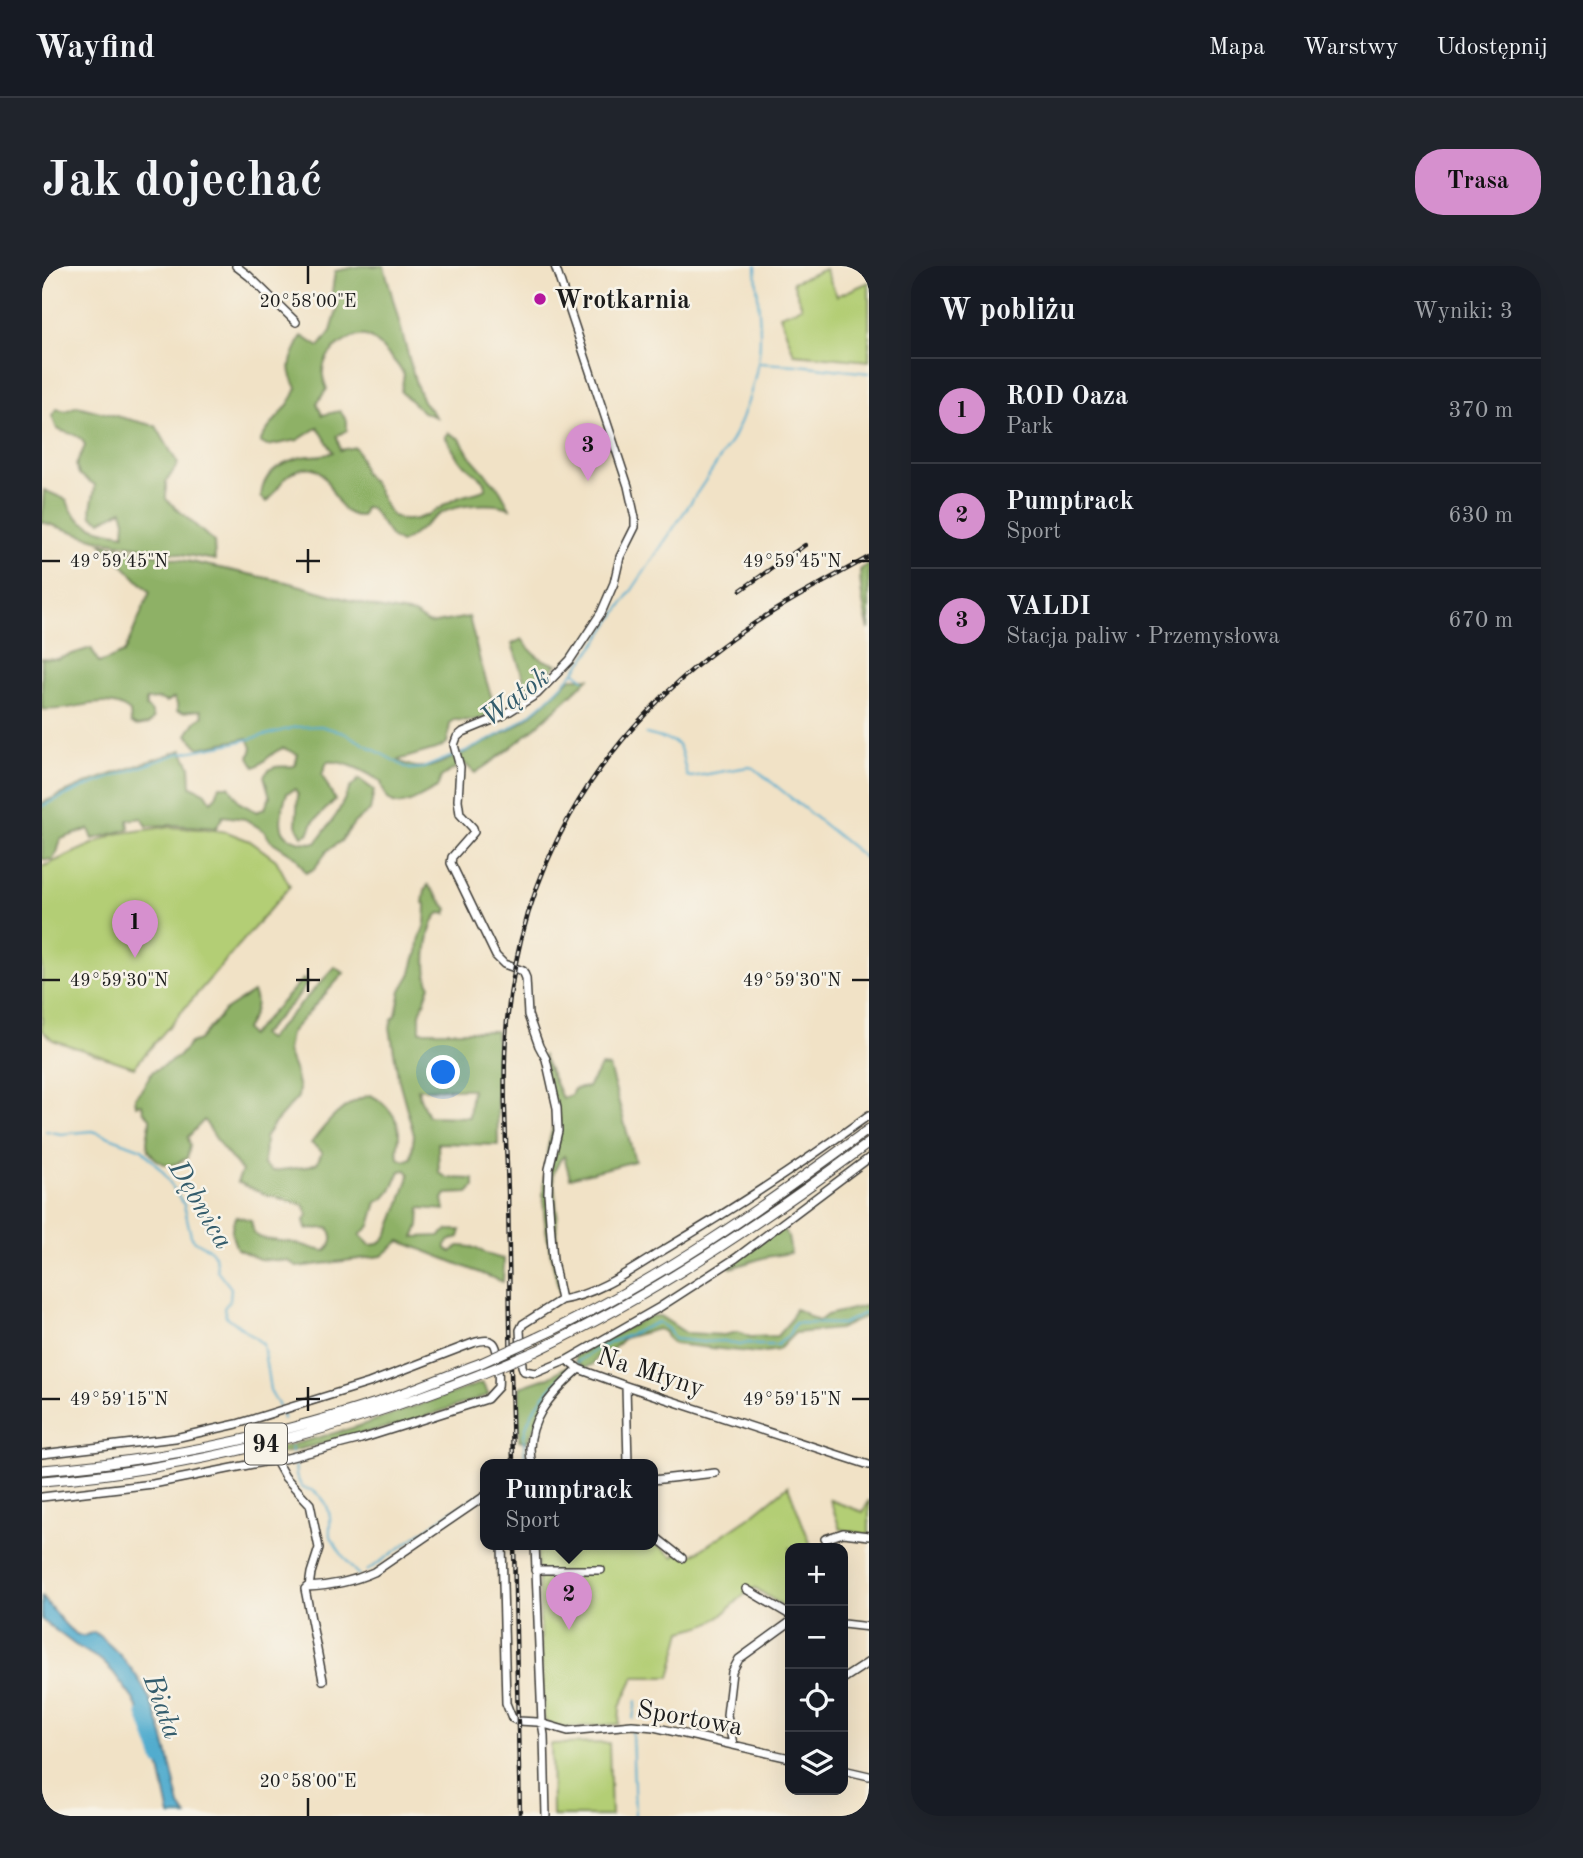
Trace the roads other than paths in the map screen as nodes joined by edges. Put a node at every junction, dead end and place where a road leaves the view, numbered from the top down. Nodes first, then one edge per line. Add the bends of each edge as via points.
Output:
1 (236, 266) edge
2 (555, 266) edge
3 (296, 322) dead end
4 (869, 1115) edge
5 (869, 1129) edge
6 (869, 1143) edge
7 (869, 1158) edge
8 (561, 1300) junction
9 (567, 1360) junction
10 (579, 1369) junction
11 (626, 1386) junction
12 (42, 1454) edge
13 (532, 1459) edge
14 (628, 1459) edge
15 (276, 1461) junction
16 (869, 1465) edge
17 (42, 1470) edge
18 (715, 1473) dead end
19 (658, 1479) edge
20 (42, 1481) edge
21 (42, 1497) edge
22 (480, 1499) edge
23 (869, 1536) edge
24 (658, 1539) edge
25 (825, 1539) dead end
26 (502, 1550) edge
27 (535, 1550) edge
28 (682, 1558) dead end
29 (536, 1570) junction
30 (601, 1570) dead end
31 (309, 1587) junction
32 (746, 1589) dead end
33 (785, 1612) edge
34 (848, 1624) edge
35 (785, 1626) edge
36 (869, 1626) edge
37 (869, 1662) edge
38 (848, 1676) edge
39 (323, 1680) dead end
40 (542, 1723) junction
41 (733, 1744) junction
42 (785, 1757) edge
43 (848, 1771) edge
44 (869, 1776) edge
45 (546, 1816) edge

1 - 3 street
2 - 8 street via 628,486 635,527 601,613 555,678 502,716 457,737 457,800 460,814 474,832 451,863 496,956 523,971 526,978 528,1015 546,1059 557,1108 548,1202
4 - 8 street via 737,1207 602,1285
5 - 17 main road, 94, bridge via 700,1248 636,1287 481,1363 290,1428 132,1461
6 - 20 main road, 94, bridge via 708,1256 619,1309 481,1374 379,1412 240,1451 133,1471
7 - 9 street via 736,1258
8 - 9 street via 523,1324 522,1366 524,1371 536,1373
9 - 10 street, Na Młyny
10 - 11 street, Na Młyny
10 - 13 street via 539,1414 530,1440
11 - 14 street
11 - 16 street, Na Młyny
12 - 15 street via 175,1438 237,1424 369,1383 473,1342 485,1339 496,1345 499,1382 487,1399
15 - 21 street via 153,1484
15 - 31 street via 310,1504 319,1548
18 - 19 street
22 - 31 street via 374,1572
23 - 25 street via 843,1533
24 - 28 street
26 - 40 street, Sportowa via 506,1703 512,1718
27 - 29 street
29 - 30 street
29 - 40 street
31 - 39 street via 305,1597
32 - 33 street
34 - 36 street
35 - 41 street via 734,1666 727,1715
37 - 38 street
40 - 41 street, Sportowa via 568,1731 654,1727
40 - 45 street
41 - 42 street, Sportowa
43 - 44 street

